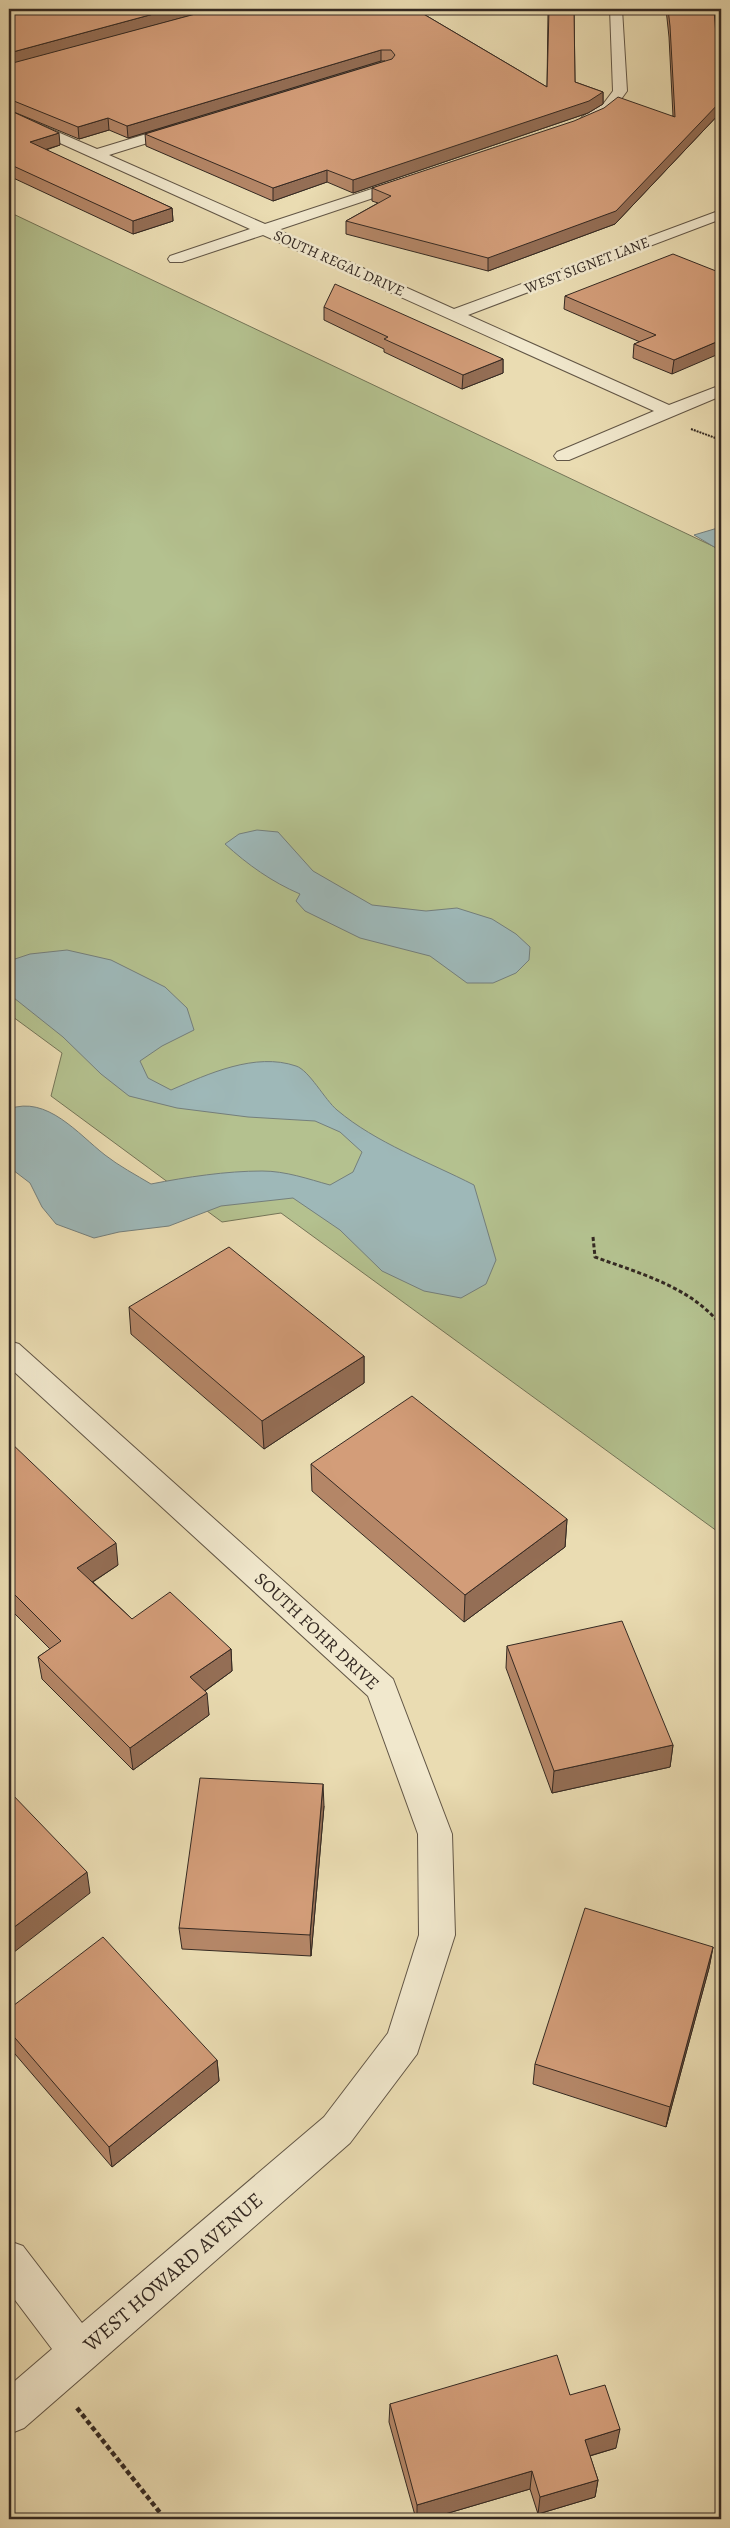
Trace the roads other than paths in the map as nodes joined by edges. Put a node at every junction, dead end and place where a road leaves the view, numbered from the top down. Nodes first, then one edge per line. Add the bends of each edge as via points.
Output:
1 (616, 9) edge
2 (9, 115) edge
3 (199, 123) edge
4 (575, 125) edge
5 (96, 154) junction
6 (416, 178) edge
7 (721, 214) edge
8 (265, 229) junction
9 (176, 259) dead end
10 (453, 315) junction
11 (721, 390) edge
12 (670, 412) junction
13 (563, 456) dead end
14 (9, 1351) edge
15 (337, 2130) joint
16 (9, 2260) edge
17 (66, 2364) junction
18 (9, 2413) edge

1 - 4 street via 620,91 610,106 597,116
2 - 5 street, SOUTH REGAL DRIVE
3 - 5 street
5 - 8 street, SOUTH REGAL DRIVE
6 - 8 street
7 - 10 street, WEST SIGNET LANE
8 - 9 street
8 - 10 street, SOUTH REGAL DRIVE
10 - 12 street, SOUTH REGAL DRIVE
11 - 12 street
12 - 13 street
14 - 15 street, SOUTH FOHR DRIVE via 382,1688 435,1834 437,1935 404,2042
15 - 17 street, WEST HOWARD AVENUE
16 - 17 street
17 - 18 street, WEST HOWARD AVENUE

